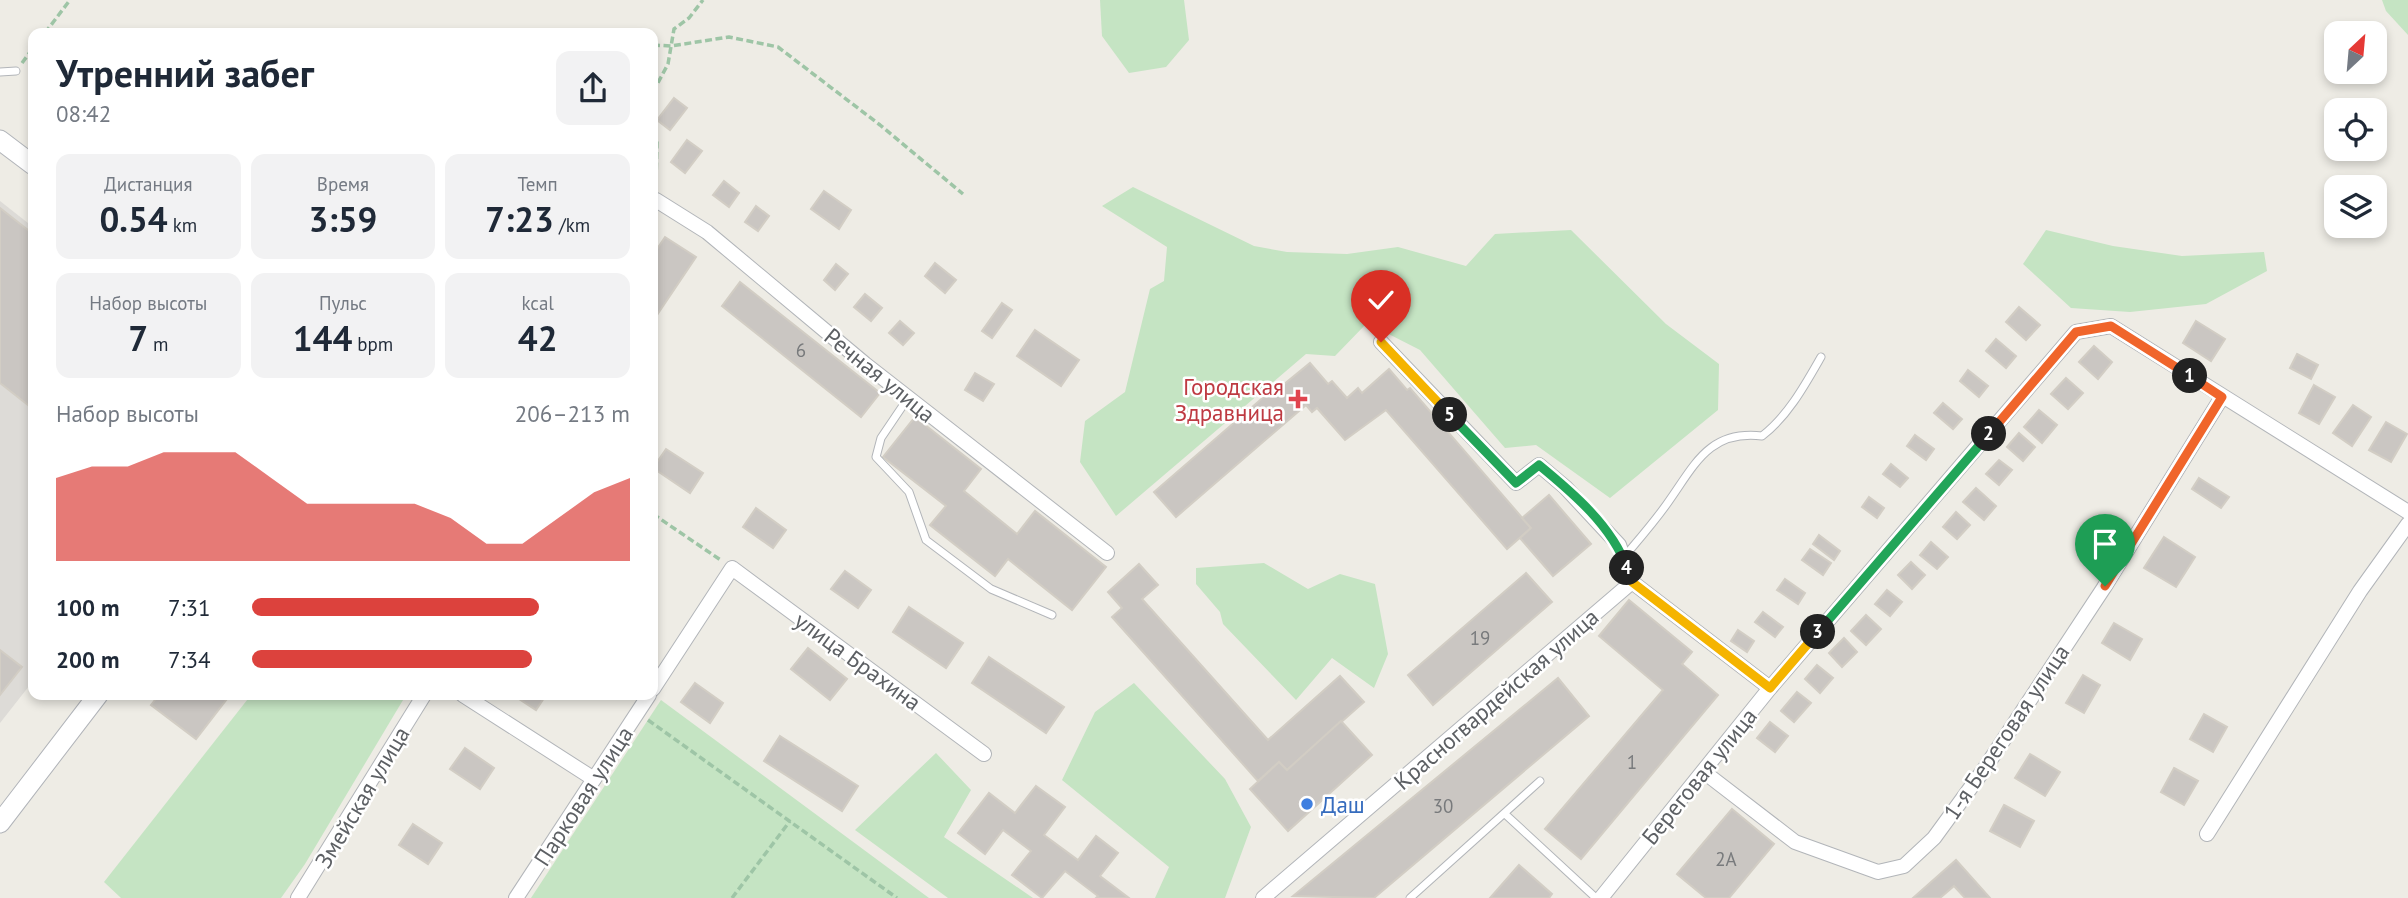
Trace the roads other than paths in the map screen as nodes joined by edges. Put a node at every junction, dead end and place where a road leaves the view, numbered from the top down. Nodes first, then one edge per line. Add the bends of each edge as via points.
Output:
1 (16, 71) road end
2 (0, 72) edge
3 (0, 140) edge
4 (28, 161) edge
5 (658, 202) edge
6 (1381, 342) dead end
7 (1821, 356) dead end
8 (2222, 397) junction
9 (908, 398) junction
10 (2408, 512) edge
11 (2408, 524) edge
12 (1107, 553) dead end
13 (1624, 558) junction
14 (1632, 582) junction
15 (1052, 615) dead end
16 (658, 681) edge
17 (1770, 688) junction
18 (94, 700) edge
19 (421, 700) edge
20 (471, 700) edge
21 (646, 700) edge
22 (984, 754) dead end
23 (1704, 772) junction
24 (594, 779) junction
25 (1540, 780) dead end
26 (1505, 814) junction
27 (0, 823) edge
28 (2207, 834) dead end
29 (298, 898) edge
30 (516, 898) edge
31 (1263, 898) edge
32 (1410, 898) edge
33 (1599, 898) edge

1 - 2 lane
3 - 4 street
5 - 9 street, Речная улица via 707,232
6 - 13 street via 1516,483 1539,465 1565,486 1619,545
7 - 13 lane via 1773,428 1762,436 1745,434 1720,442 1692,463
8 - 10 street
8 - 17 street, Береговая улица via 2111,326 2076,332
8 - 23 street, 1-я Береговая улица via 1985,768 1934,838 1904,866 1878,872 1795,842
9 - 12 street, Речная улица
9 - 15 lane via 881,438 876,457 909,492 926,540 991,589
11 - 28 street via 2360,591
13 - 14 street
14 - 17 street
14 - 31 street, Красногвардейская улица
16 - 22 street, улица Брахина via 732,568
17 - 23 street, Береговая улица
18 - 27 street
19 - 29 street, Змейская улица
20 - 24 street
21 - 24 street, Парковая улица
23 - 33 street, Береговая улица
24 - 30 street, Парковая улица
25 - 26 lane
26 - 32 lane
26 - 33 lane

